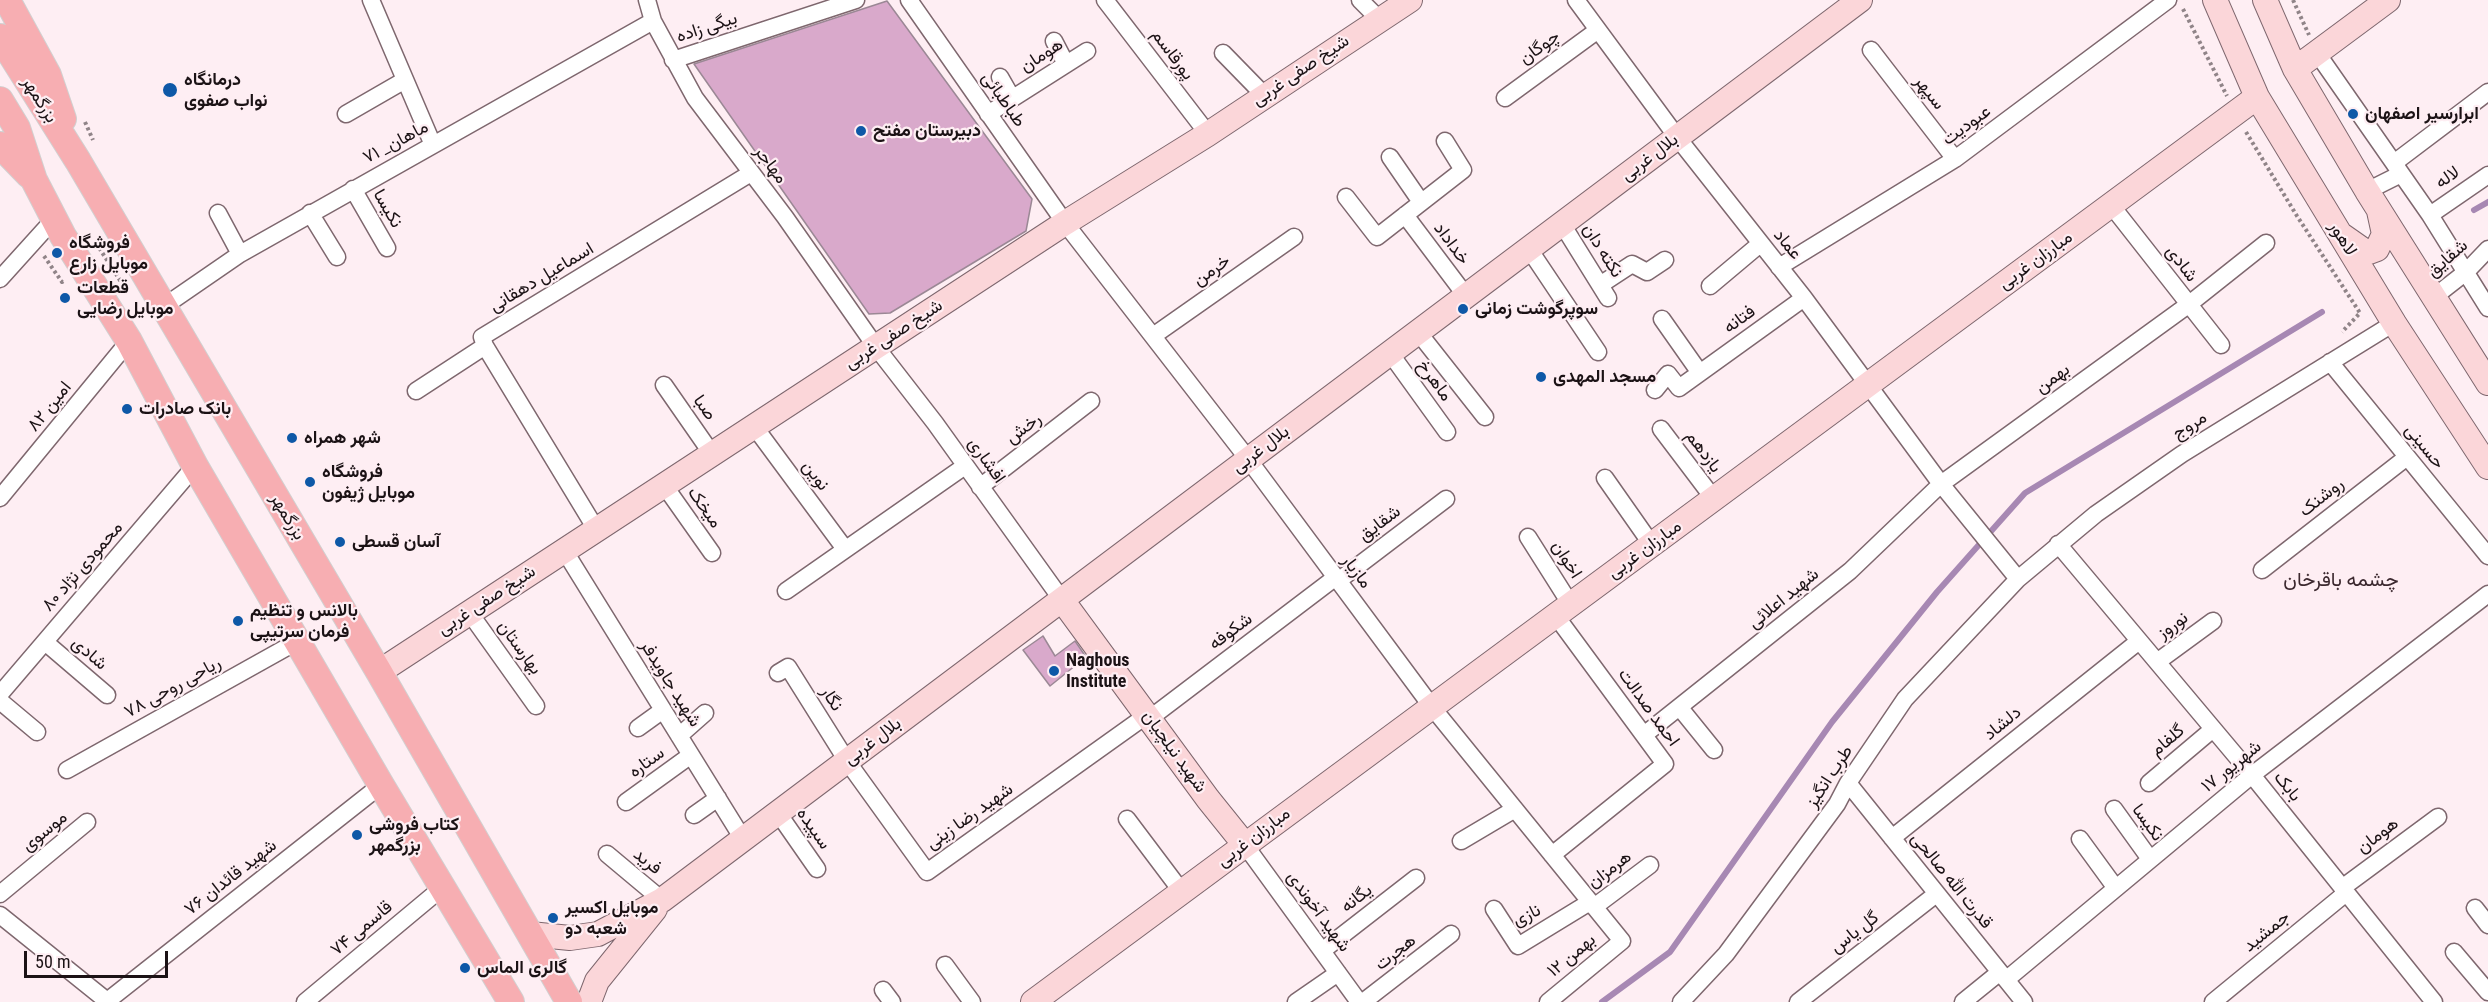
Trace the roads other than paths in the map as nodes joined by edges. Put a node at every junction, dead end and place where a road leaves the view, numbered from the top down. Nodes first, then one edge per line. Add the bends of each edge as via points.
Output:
1 (7, 0) edge
2 (371, 0) edge
3 (647, 0) edge
4 (856, 0) edge
5 (1105, 0) edge
6 (1360, 0) edge
7 (1410, 0) edge
8 (1576, 0) edge
9 (1860, 0) edge
10 (2168, 0) edge
11 (2215, 0) edge
12 (2265, 0) edge
13 (2388, 0) edge
14 (913, 1) edge
15 (1379, 19) junction
16 (653, 21) junction
17 (1598, 30) junction
18 (0, 37) edge
19 (1054, 41) dead end
20 (1871, 50) dead end
21 (1087, 51) dead end
22 (1223, 53) dead end
23 (2317, 53) junction
24 (673, 60) junction
25 (1066, 64) junction
26 (2295, 69) junction
27 (1000, 77) dead end
28 (405, 80) junction
29 (2488, 92) edge
30 (1264, 95) junction
31 (2257, 97) junction
32 (1012, 98) junction
33 (1505, 98) dead end
34 (0, 100) edge
35 (346, 114) dead end
36 (988, 114) junction
37 (1208, 134) junction
38 (1677, 137) junction
39 (1445, 141) dead end
40 (0, 145) edge
41 (433, 145) junction
42 (1390, 157) dead end
43 (1955, 159) junction
44 (78, 161) junction
45 (2398, 168) junction
46 (751, 172) junction
47 (2488, 175) edge
48 (34, 180) junction
49 (353, 189) junction
50 (1346, 197) dead end
51 (2372, 198) junction
52 (1421, 202) junction
53 (2111, 205) junction
54 (218, 213) dead end
55 (310, 213) junction
56 (2430, 214) junction
57 (1405, 215) junction
58 (55, 218) junction
59 (1065, 223) junction
60 (1562, 224) junction
61 (2337, 230) junction
62 (1294, 237) dead end
63 (2266, 243) dead end
64 (1760, 244) junction
65 (387, 248) dead end
66 (1529, 249) junction
67 (2488, 249) edge
68 (240, 254) junction
69 (337, 257) dead end
70 (1665, 260) dead end
71 (1779, 267) junction
72 (2466, 272) junction
73 (0, 279) edge
74 (1710, 286) dead end
75 (1466, 296) junction
76 (2434, 297) junction
77 (1804, 298) junction
78 (2188, 305) junction
79 (163, 307) junction
80 (2488, 308) edge
81 (1662, 319) dead end
82 (2394, 323) junction
83 (1418, 332) junction
84 (1153, 336) junction
85 (129, 341) junction
86 (2221, 345) dead end
87 (485, 346) junction
88 (876, 347) junction
89 (1598, 352) dead end
90 (1390, 353) junction
91 (2330, 362) junction
92 (1700, 373) junction
93 (2488, 383) edge
94 (664, 385) dead end
95 (1868, 385) junction
96 (1655, 390) dead end
97 (416, 391) dead end
98 (1091, 401) dead end
99 (1485, 417) dead end
100 (754, 426) junction
101 (1661, 429) dead end
102 (1447, 432) dead end
103 (712, 454) junction
104 (2407, 457) junction
105 (1248, 459) junction
106 (195, 466) junction
107 (965, 466) junction
108 (2488, 468) edge
109 (1605, 478) dead end
110 (1941, 484) junction
111 (664, 485) junction
112 (980, 487) junction
113 (0, 498) edge
114 (1446, 498) dead end
115 (1714, 499) junction
116 (596, 529) junction
117 (1528, 537) dead end
118 (1652, 544) junction
119 (2058, 544) junction
120 (845, 549) junction
121 (564, 550) junction
122 (712, 553) dead end
123 (2488, 556) edge
124 (2262, 570) dead end
125 (1337, 579) junction
126 (2018, 579) junction
127 (786, 591) dead end
128 (2488, 594) edge
129 (1062, 600) junction
130 (1563, 610) junction
131 (469, 612) junction
132 (2213, 621) dead end
133 (298, 641) junction
134 (2139, 641) junction
135 (45, 642) junction
136 (2157, 662) junction
137 (379, 672) junction
138 (778, 673) dead end
139 (0, 694) edge
140 (107, 695) dead end
141 (0, 701) edge
142 (536, 706) dead end
143 (1432, 707) junction
144 (1680, 708) junction
145 (663, 710) junction
146 (705, 714) dead end
147 (1148, 717) junction
148 (638, 728) dead end
149 (2213, 729) junction
150 (37, 732) dead end
151 (1644, 735) junction
152 (679, 736) junction
153 (1714, 751) dead end
154 (691, 755) junction
155 (847, 761) junction
156 (67, 770) dead end
157 (2252, 775) junction
158 (1848, 783) junction
159 (2149, 783) dead end
160 (381, 785) junction
161 (718, 798) junction
162 (626, 802) dead end
163 (1515, 809) junction
164 (2114, 809) dead end
165 (778, 813) junction
166 (694, 815) dead end
167 (2438, 816) dead end
168 (1127, 819) dead end
169 (87, 822) dead end
170 (1892, 838) junction
171 (743, 839) junction
172 (2080, 840) dead end
173 (1461, 841) dead end
174 (1245, 845) junction
175 (607, 854) dead end
176 (1552, 855) junction
177 (2150, 859) junction
178 (1650, 865) dead end
179 (817, 869) dead end
180 (1416, 878) dead end
181 (443, 887) junction
182 (2115, 887) junction
183 (2344, 890) junction
184 (1182, 892) junction
185 (0, 894) edge
186 (1935, 895) junction
187 (662, 900) junction
188 (1592, 904) junction
189 (2475, 908) dead end
190 (1494, 909) dead end
191 (0, 915) edge
192 (2488, 925) edge
193 (530, 934) junction
194 (1451, 934) dead end
195 (1622, 941) joint
196 (1322, 951) junction
197 (2454, 952) dead end
198 (945, 965) dead end
199 (1338, 973) junction
200 (2004, 975) junction
201 (2488, 992) edge
202 (106, 1001) edge
203 (305, 1002) edge
204 (511, 1002) edge
205 (569, 1002) edge
206 (589, 1002) edge
207 (972, 1002) edge
208 (1033, 1002) edge
209 (1296, 1002) edge
210 (1361, 1002) edge
211 (1548, 1002) edge
212 (1681, 1002) edge
213 (1798, 1002) edge
214 (1963, 1002) edge
215 (2024, 1002) edge
216 (2213, 1002) edge
217 (2434, 1002) edge

1 - 44 main road via 48,75
2 - 28 street
3 - 16 street, مهاجر
4 - 24 street, بیگی زاده
5 - 37 street, پورقاسم
6 - 15 street
7 - 15 street, شیخ صفی غربی
8 - 17 street, عماد
9 - 38 street, بلال غربی
10 - 43 street, عبودیت
11 - 31 street, لاهور
12 - 26 street
13 - 23 street
14 - 36 street, طباطبائی
15 - 30 street, شیخ صفی غربی
16 - 24 street, مهاجر
16 - 41 street, ۷۱ _ماهان
17 - 33 street, چوگان
17 - 38 street, عماد
18 - 44 main road, بزرگمهر
19 - 25 street
20 - 43 street, سپهر
21 - 25 street, هومان
22 - 30 street
23 - 26 street
23 - 45 street
24 - 46 street, مهاجر via 695,98
25 - 32 street, هومان
26 - 51 street
27 - 32 street
28 - 35 street
28 - 41 street
29 - 45 street
30 - 37 street, شیخ صفی غربی
31 - 53 street, مبارزان غربی
31 - 61 street, لاهور
32 - 36 street, هومان
34 - 48 main road, بزرگمهر via 17,129
36 - 59 street, طباطبائی
37 - 59 street, شیخ صفی غربی
38 - 60 street, بلال غربی
38 - 64 street, عماد
39 - 52 street via 1463,170
40 - 48 main road
41 - 49 street, ۷۱ _ماهان
42 - 52 street
43 - 71 street, عبودیت
44 - 79 main road, بزرگمهر
45 - 51 street
45 - 56 street
46 - 87 street, اسماعیل دهقانی via 482,337
46 - 88 street, مهاجر
47 - 56 street, لاله
48 - 58 main road, بزرگمهر
49 - 55 street, ۷۱ _ماهان
49 - 65 street, نکیسا
50 - 57 street via 1377,237
51 - 61 street via 2384,234 2377,249 2363,250
51 - 76 street
52 - 57 street
53 - 78 street, شادی
53 - 95 street, مبارزان غربی
54 - 68 street
55 - 68 street, ۷۱ _ماهان
55 - 69 street
56 - 72 street
57 - 75 street, خداداد
58 - 73 street
58 - 85 main road, بزرگمهر
59 - 84 street, مازیار
59 - 88 street, شیخ صفی غربی
60 - 66 street, بلال غربی
60 - 70 street, نکته دان via 1604,292 1632,264 1647,272
61 - 82 street, لاهور
62 - 84 street, خرمن
63 - 78 street, بهمن
64 - 71 street, عماد
64 - 74 street
66 - 75 street, بلال غربی
66 - 89 street
67 - 72 street, شقایق
68 - 79 street, ۷۱ _ماهان
71 - 77 street, عماد
72 - 76 street, شقایق
72 - 80 street
75 - 83 street, بلال غربی
76 - 93 street
77 - 92 street, فتانه
77 - 95 street, عماد
78 - 86 street, شادی
78 - 110 street, بهمن
79 - 137 main road, بزرگمهر
81 - 92 street
82 - 91 street, مروج
82 - 108 street, لاهور
83 - 90 street, بلال غربی
83 - 99 street
84 - 105 street, مازیار
85 - 106 main road, بزرگمهر
85 - 113 street, امین ۸۲
87 - 97 street
87 - 116 street
88 - 100 street, شیخ صفی غربی
88 - 107 street, افشاری
90 - 102 street, ماهرخ
90 - 105 street, بلال غربی
91 - 104 street, حسینی
91 - 119 street, مروج via 2182,454
92 - 96 street, فتانه via 1679,388 1668,374
94 - 103 street, صبا
95 - 110 street, عماد
95 - 115 street, مبارزان غربی
98 - 112 street, رخش
100 - 103 street, شیخ صفی غربی
100 - 120 street, نوین
101 - 115 street, یازدهم
103 - 111 street, شیخ صفی غربی
104 - 123 street, حسینی
104 - 124 street, روشنک
105 - 125 street, مازیار
105 - 129 street, بلال غربی
106 - 133 main road, بزرگمهر
106 - 135 street, محمودی نژاد ۸۰
107 - 112 street, افشاری
107 - 120 street
109 - 118 street
110 - 126 street, عماد
110 - 144 street, شهید اعلائی via 1850,571
111 - 116 street, شیخ صفی غربی
111 - 122 street, میخک
112 - 129 street, افشاری
114 - 125 street, شقایق
115 - 118 street, مبارزان غربی
116 - 121 street, شیخ صفی غربی
117 - 130 street, اخوان
118 - 130 street, مبارزان غربی
119 - 126 street, مروج
119 - 134 street, بابک
120 - 127 street
121 - 131 street, شیخ صفی غربی
121 - 145 street, شهید جاویدفر
125 - 143 street, مازیار
125 - 147 street, شکوفه
126 - 158 street, طرب انگیز via 1905,699
128 - 157 street, ۱۷ شهریور
129 - 147 street, شهید نیلچیان
129 - 155 street, بلال غربی
130 - 143 street, مبارزان غربی
130 - 151 street, احمد صدالت
131 - 137 street, شیخ صفی غربی
131 - 142 street, بهارستان
132 - 136 street, نوروز
133 - 156 street, ریاحی روحی ۷۸
133 - 160 main road, بزرگمهر
134 - 136 street, بابک
134 - 170 street, دلشاد
135 - 139 street, محمودی نژاد ۸۰
135 - 140 street, شادی
136 - 149 street, بابک
137 - 193 main road, بزرگمهر
138 - 155 street, نگار via 788,668
141 - 150 street
143 - 163 street, مازیار
143 - 174 street, مبارزان غربی
144 - 151 street, شهید اعلائی
144 - 153 street
145 - 148 street
145 - 152 street, شهید جاویدفر
146 - 152 street
147 - 155 street, شهید رضا زینی via 927,872
147 - 174 street, شهید نیلچیان
149 - 157 street, بابک
149 - 159 street, گلفام
151 - 176 street, احمد صدالت via 1665,764
152 - 154 street, شهید جاویدفر
154 - 161 street, شهید جاویدفر
154 - 162 street, ستاره
155 - 165 street, بلال غربی
157 - 177 street, ۱۷ شهریور
157 - 183 street, بابک
158 - 170 street, قدرت الله صالحی
158 - 212 street, طرب انگیز via 1837,804 1726,954
160 - 181 main road, بزرگمهر
160 - 202 street, شهید قائدان ۷۶
161 - 166 street
161 - 171 street, شهید جاویدفر
163 - 173 street
163 - 176 street, مازیار
164 - 177 street, نکیسا
165 - 171 street, بلال غربی
165 - 179 street, سپیده
167 - 183 street, هومان
168 - 184 street
169 - 185 street, موسوی
170 - 186 street, قدرت الله صالحی
171 - 187 street, بلال غربی
172 - 182 street
174 - 184 street, مبارزان غربی
174 - 196 street, شهید آخوندی
175 - 187 street, فرید
176 - 188 street, مازیار
177 - 182 street, ۱۷ شهریور
178 - 188 street, هرمزان
180 - 196 street, یگانه
181 - 203 street, قاسمی ۷۴
181 - 204 main road, بزرگمهر
182 - 200 street, ۱۷ شهریور
183 - 216 street, جمشید
183 - 217 street, بابک
184 - 208 street, مبارزان غربی
186 - 200 street, قدرت الله صالحی
186 - 213 street, گل یاس
187 - 193 street via 598,934 570,938
187 - 206 street via 597,981
188 - 190 street, نازی via 1518,946
188 - 195 street, مازیار
189 - 192 street
191 - 202 street
193 - 205 main road, بزرگمهر
194 - 210 street, هجرت
195 - 211 street, ۱۲ بهمن
196 - 199 street, شهید آخوندی
197 - 201 street
198 - 207 street
199 - 209 street
199 - 210 street, شهید آخوندی
200 - 214 street, ۱۷ شهریور
200 - 215 street, قدرت الله صالحی

